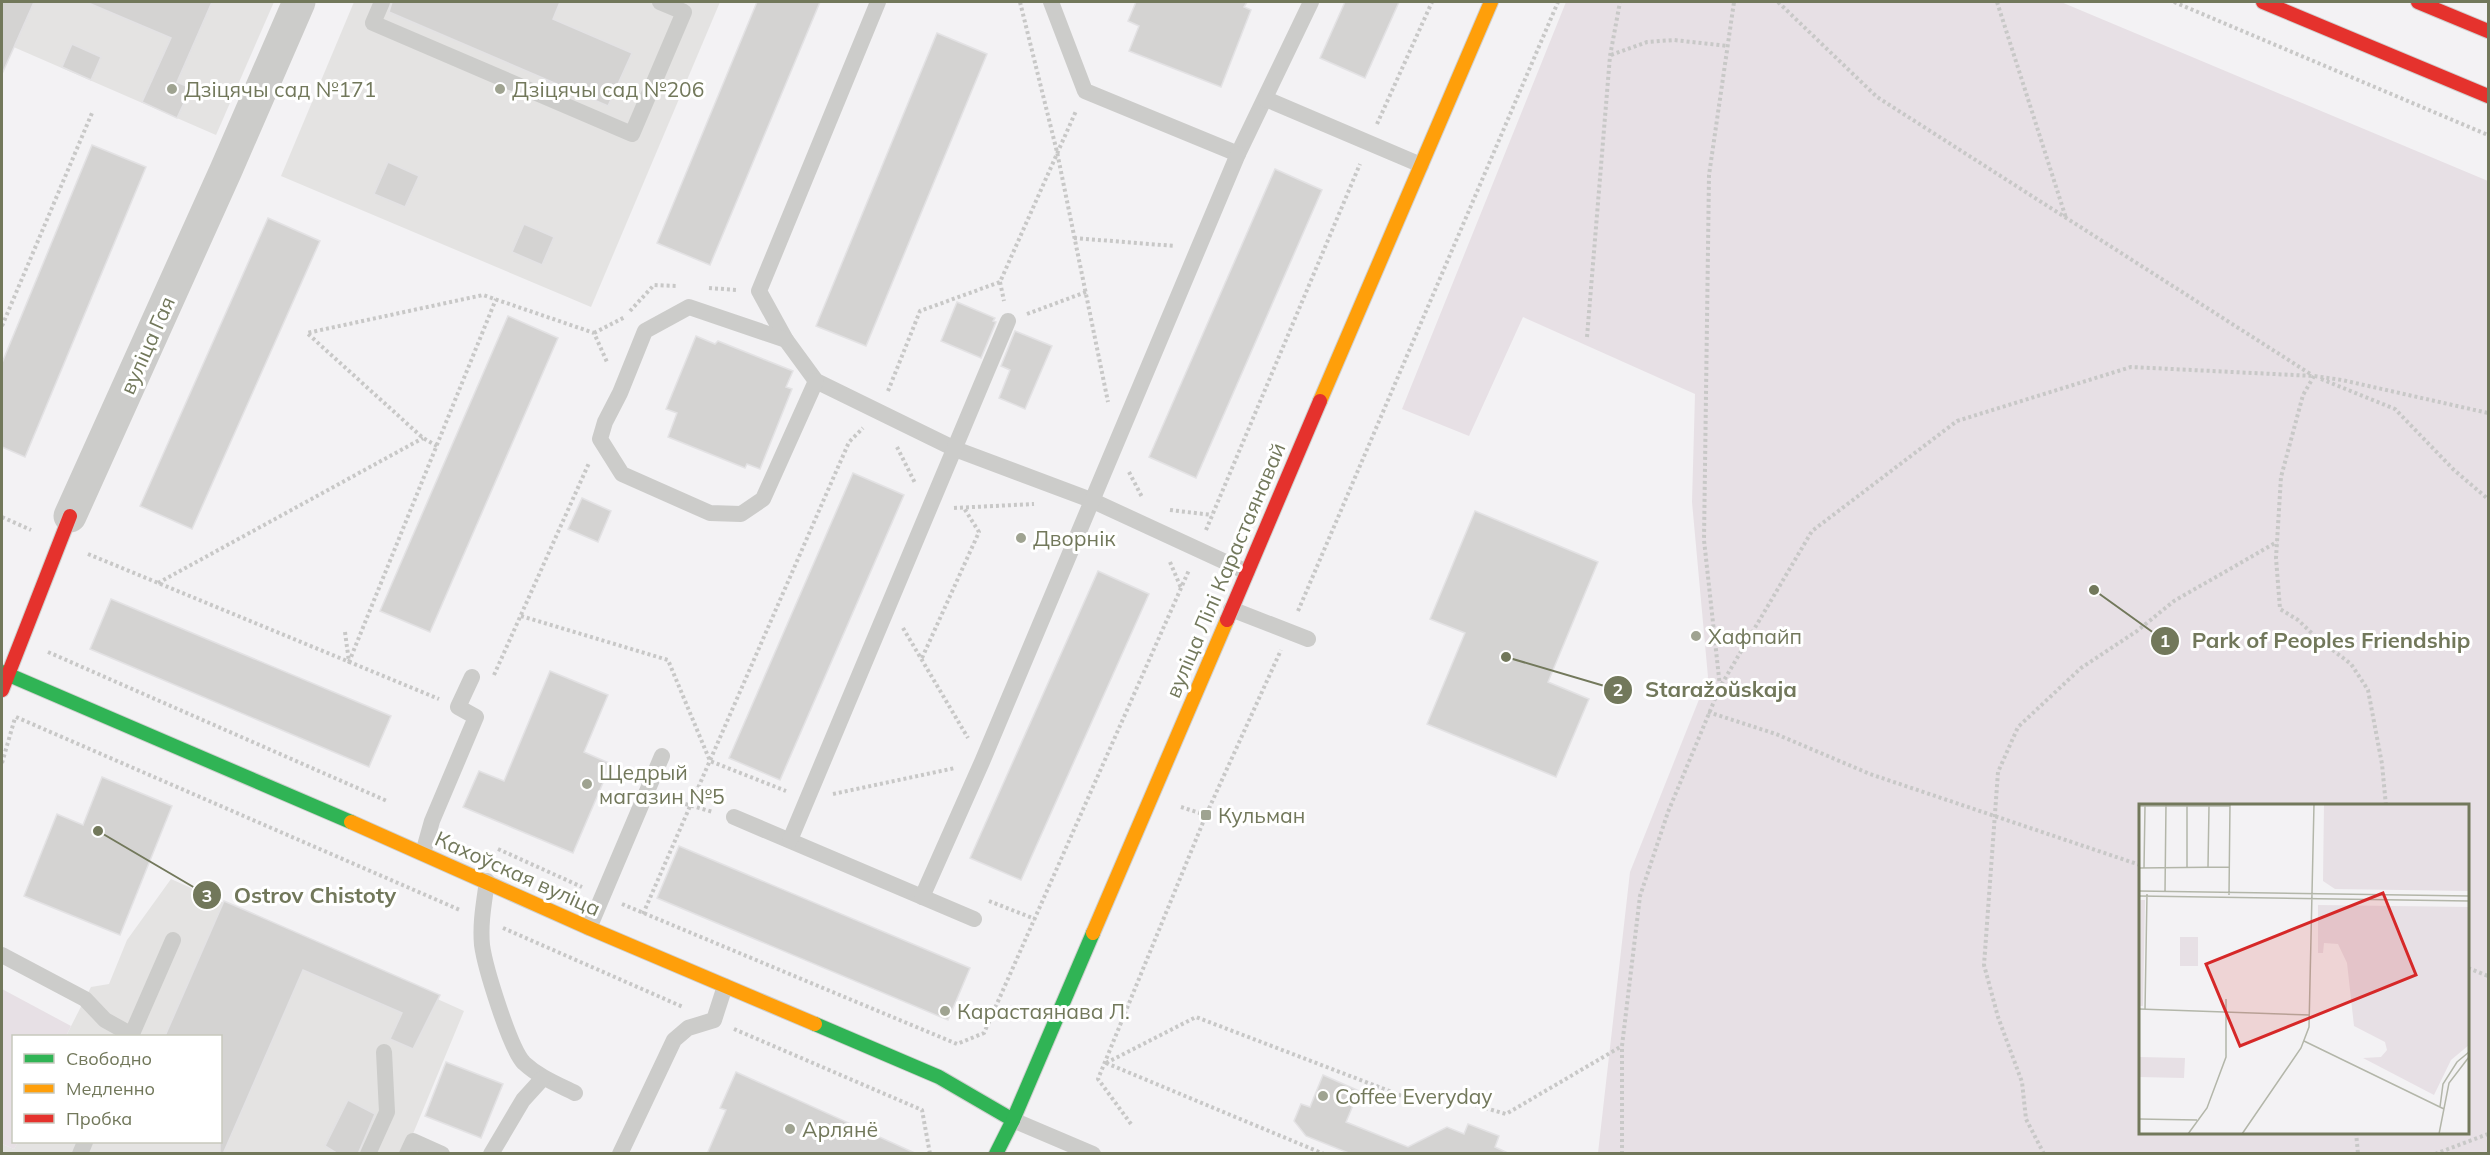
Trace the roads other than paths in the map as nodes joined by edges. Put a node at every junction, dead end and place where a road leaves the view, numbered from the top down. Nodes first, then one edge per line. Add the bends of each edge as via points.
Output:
1 (299, 2) edge
2 (382, 2) edge
3 (660, 2) edge
4 (878, 2) edge
5 (1051, 2) edge
6 (1311, 2) edge
7 (1491, 2) edge
8 (2263, 2) edge
9 (2418, 2) edge
10 (2488, 31) edge
11 (2488, 96) edge
12 (1266, 99) junction
13 (1238, 154) junction
14 (1421, 165) junction
15 (1008, 321) road end
16 (786, 340) junction
17 (816, 381) junction
18 (954, 449) junction
19 (1091, 500) junction
20 (65, 529) joint
21 (1247, 572) junction
22 (1231, 609) junction
23 (1308, 639) dead end
24 (5, 673) edge
25 (472, 677) dead end
26 (2, 690) edge
27 (662, 756) dead end
28 (734, 817) road end
29 (790, 840) junction
30 (423, 853) junction
31 (487, 881) junction
32 (922, 897) junction
33 (974, 919) dead end
34 (589, 928) junction
35 (173, 940) dead end
36 (2, 955) edge
37 (725, 986) junction
38 (130, 1035) edge
39 (132, 1035) edge
40 (384, 1052) dead end
41 (543, 1078) junction
42 (575, 1093) dead end
43 (1013, 1120) junction
44 (368, 1154) edge
45 (407, 1154) edge
46 (442, 1154) edge
47 (491, 1154) edge
48 (620, 1154) edge
49 (996, 1154) edge
50 (1093, 1154) edge

1 - 20 street, вуліца Гая
2 - 3 lane via 373,23 632,134 684,12
4 - 16 lane via 759,291
5 - 13 lane via 1085,91
6 - 12 lane
7 - 14 main road, вуліца Лілі Карастаянавай
8 - 11 main road
9 - 10 main road
12 - 13 lane
12 - 14 lane
13 - 19 lane
14 - 21 main road, вуліца Лілі Карастаянавай
15 - 18 lane
16 - 17 lane
16 - 17 lane via 689,307 645,331 600,439 622,474 710,513 741,514 763,499
17 - 18 lane
18 - 19 lane
18 - 29 lane
19 - 21 lane
19 - 32 lane
20 - 24 main road, вуліца Гая via 22,641
21 - 22 main road, вуліца Лілі Карастаянавай
22 - 23 lane
22 - 43 main road, вуліца Лілі Карастаянавай
24 - 26 main road, вуліца Гая
24 - 30 main road, Кахоўская вуліца
25 - 30 lane via 458,707 476,717 432,821
27 - 34 lane
28 - 29 lane
29 - 32 lane
30 - 31 main road, Кахоўская вуліца
31 - 34 main road, Кахоўская вуліца
31 - 41 lane via 481,919 482,947 508,1035 522,1061
32 - 33 lane
34 - 37 main road, Кахоўская вуліца
35 - 39 lane
36 - 38 lane via 85,999 105,1020
37 - 43 main road, Кахоўская вуліца via 939,1077
37 - 48 lane via 714,1020 688,1028 674,1040
40 - 44 lane via 387,1112
41 - 42 lane
41 - 47 lane via 523,1100
43 - 49 main road, вуліца Лілі Карастаянавай
43 - 50 lane
45 - 46 lane via 412,1141

